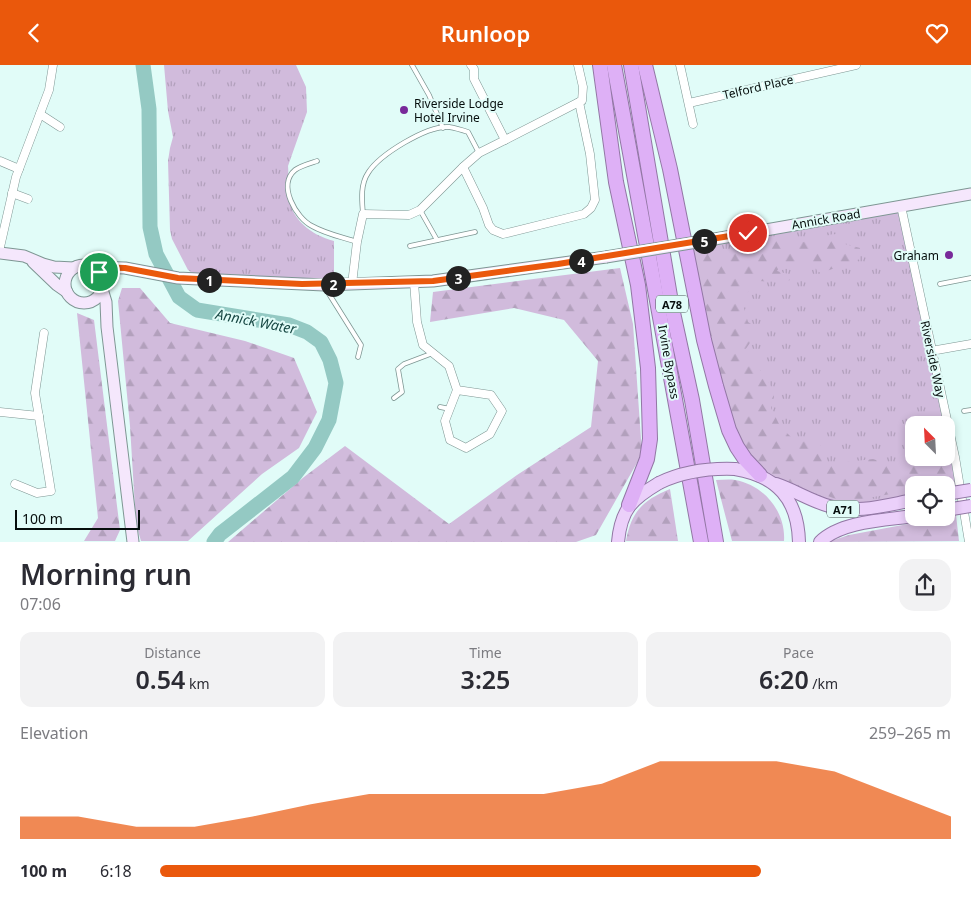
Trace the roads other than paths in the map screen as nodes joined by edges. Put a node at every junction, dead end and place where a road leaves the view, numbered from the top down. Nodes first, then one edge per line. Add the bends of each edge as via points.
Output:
1 (53, 65) edge
2 (412, 65) edge
3 (482, 65) edge
4 (578, 65) edge
5 (600, 65) edge
6 (614, 65) edge
7 (632, 65) edge
8 (645, 65) edge
9 (680, 65) edge
10 (856, 65) edge
11 (472, 67) edge
12 (579, 102) junction
13 (689, 103) junction
14 (40, 114) junction
15 (694, 124) dead end
16 (60, 127) dead end
17 (443, 128) junction
18 (505, 140) junction
19 (479, 153) junction
20 (0, 161) edge
21 (317, 161) dead end
22 (463, 167) junction
23 (19, 169) junction
24 (12, 193) junction
25 (971, 194) edge
26 (28, 199) dead end
27 (901, 205) junction
28 (420, 210) junction
29 (363, 214) junction
30 (475, 231) dead end
31 (437, 240) junction
32 (357, 241) junction
33 (410, 246) dead end
34 (0, 247) edge
35 (0, 253) edge
36 (31, 260) junction
37 (93, 267) junction
38 (74, 268) junction
39 (125, 268) junction
40 (971, 278) edge
41 (414, 282) junction
42 (323, 284) junction
43 (352, 284) junction
44 (940, 284) dead end
45 (103, 287) junction
46 (67, 292) junction
47 (88, 303) junction
48 (107, 327) junction
49 (44, 333) dead end
50 (971, 344) edge
51 (932, 351) junction
52 (433, 353) junction
53 (358, 357) dead end
54 (457, 390) junction
55 (394, 398) dead end
56 (440, 407) dead end
57 (450, 409) junction
58 (971, 410) edge
59 (964, 411) dead end
60 (0, 412) edge
61 (39, 416) junction
62 (760, 475) junction
63 (15, 484) dead end
64 (776, 484) junction
65 (971, 490) edge
66 (955, 493) edge
67 (905, 502) edge
68 (628, 505) junction
69 (971, 506) edge
70 (955, 509) edge
71 (905, 518) edge
72 (619, 526) junction
73 (131, 538) edge
74 (606, 541) edge
75 (618, 541) edge
76 (701, 541) edge
77 (716, 541) edge
78 (799, 541) edge
79 (820, 541) edge
80 (969, 541) edge

1 - 14 street via 49,90
2 - 17 lane
3 - 11 street
4 - 12 street via 583,87 582,101
5 - 68 highway, A78 via 616,182 638,285 648,368 648,459
6 - 76 highway, Irvine Bypass / A78
7 - 77 highway, Irvine Bypass / A78 via 672,308 692,400
8 - 62 highway, A78 via 716,386 736,447
9 - 13 street
10 - 13 street, Telford Place
11 - 18 street via 474,79
12 - 18 street
12 - 22 street via 590,153 595,200 584,214 503,234 489,225
13 - 15 street
14 - 16 street
14 - 23 street
17 - 19 lane via 468,132
17 - 29 lane via 427,130 381,157 367,174 362,192
18 - 19 street
19 - 22 street
20 - 23 street
21 - 32 lane via 295,170 288,181 288,192 297,212 310,225
22 - 28 street
23 - 24 street
24 - 26 street
24 - 34 street
25 - 27 main road, Annick Road
27 - 41 main road, Annick Road, bridge via 606,257
27 - 51 street, Riverside Way
28 - 29 street via 409,215
28 - 31 lane
29 - 32 street
30 - 31 lane
31 - 33 lane
32 - 43 street
35 - 36 main road via 16,254
36 - 38 main road via 54,267
36 - 46 main road
37 - 38 main road
37 - 39 main road, Annick Road
37 - 45 main road via 99,272
38 - 46 main road via 68,274
39 - 42 main road, Annick Road via 178,278
39 - 45 main road via 109,278
40 - 44 lane
41 - 43 main road, Annick Road
41 - 52 street via 417,322 423,345
42 - 43 main road, Annick Road
42 - 53 lane via 361,345
45 - 47 main road via 98,297
45 - 48 main road
46 - 47 main road via 76,301
47 - 48 main road
48 - 73 main road
49 - 61 street via 35,393
50 - 51 street
51 - 80 street, Riverside Way
52 - 54 street via 449,366
52 - 55 lane via 398,369 402,392
54 - 57 street
54 - 57 street via 491,395 502,411 490,434 466,448 450,440 445,421
56 - 57 lane
58 - 59 lane
60 - 61 street
61 - 63 street via 51,491 37,493
62 - 64 main road, A71
62 - 68 main road, A71, bridge via 735,469 700,469 673,476
64 - 67 main road, A71 via 828,506 845,509
64 - 78 main road, A71 via 797,521
65 - 66 main road, bridge
68 - 72 main road
69 - 70 main road, bridge
71 - 79 main road, A71 via 844,528
72 - 74 main road
72 - 75 main road

